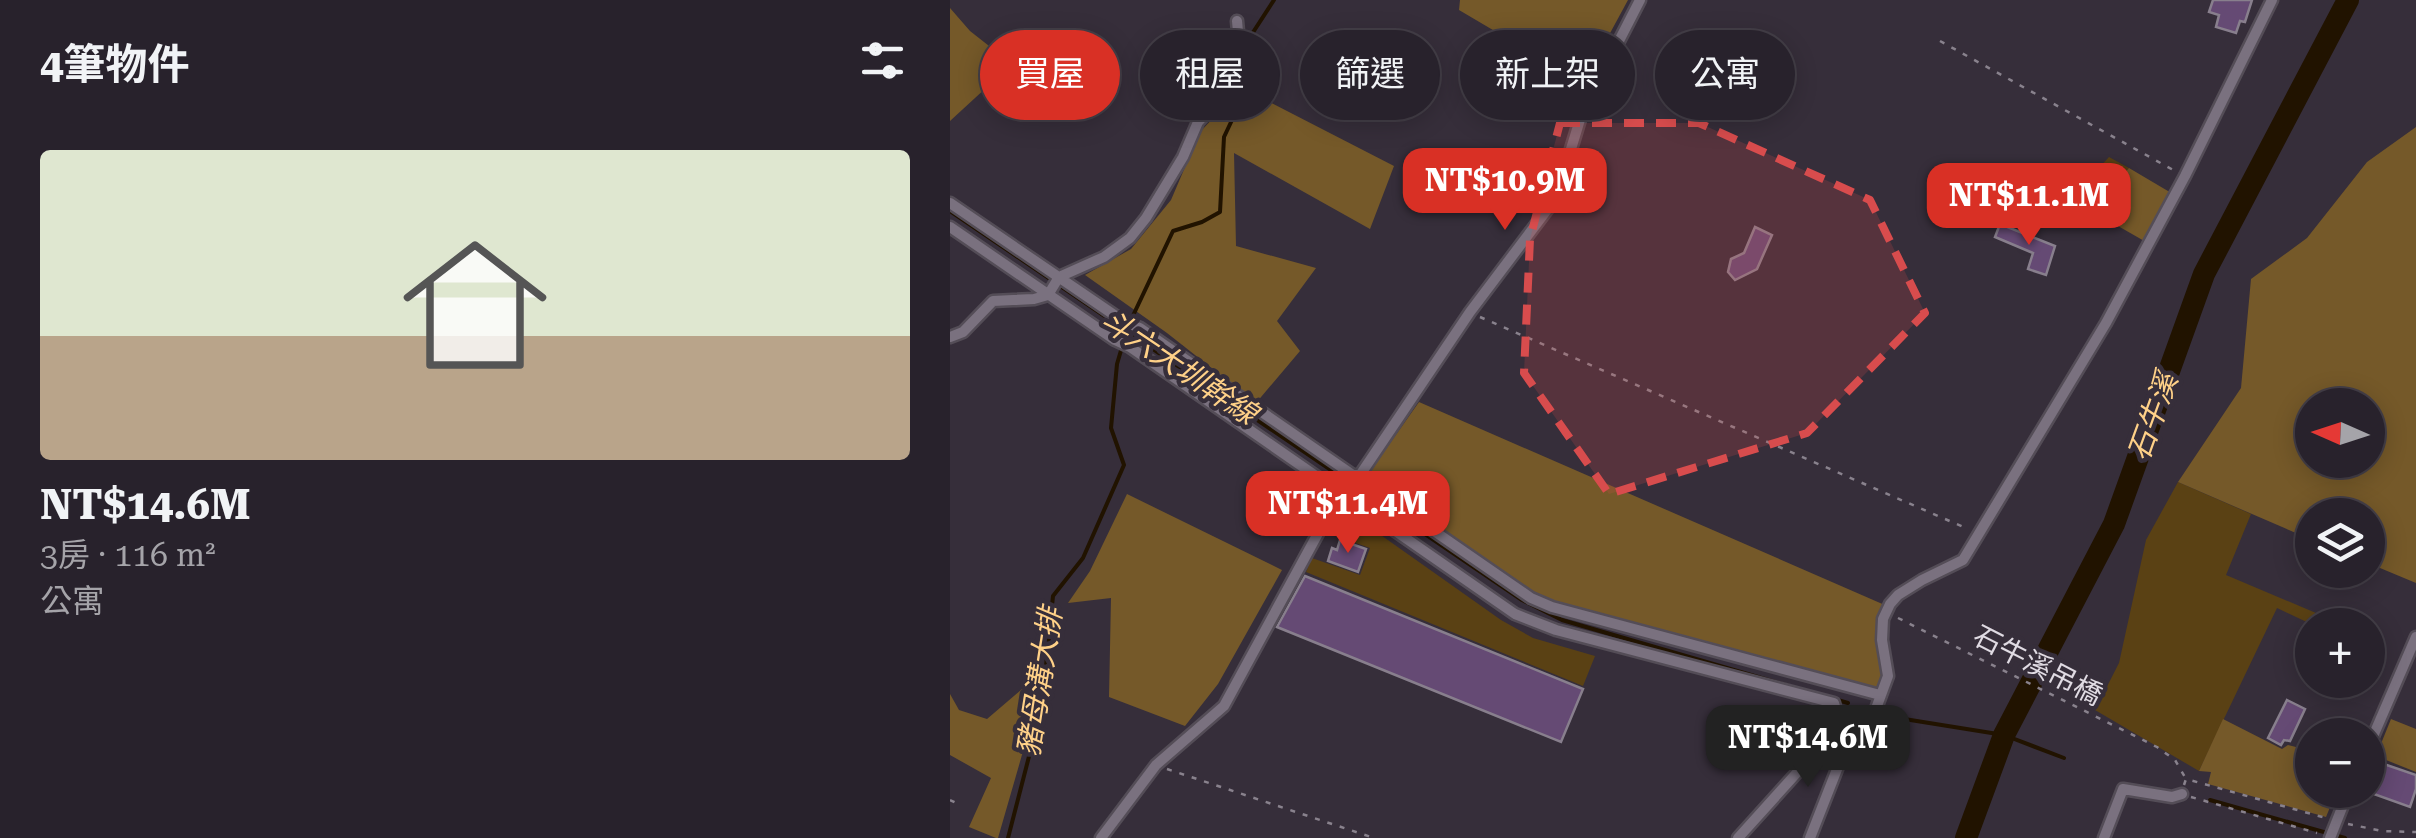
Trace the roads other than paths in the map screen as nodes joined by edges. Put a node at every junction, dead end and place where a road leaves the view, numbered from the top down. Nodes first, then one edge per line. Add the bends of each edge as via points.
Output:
1 (1640, 0) edge
2 (2272, 0) edge
3 (1237, 21) dead end
4 (950, 203) edge
5 (950, 227) edge
6 (1059, 278) junction
7 (1048, 295) junction
8 (950, 337) edge
9 (1352, 476) junction
10 (1340, 493) junction
11 (2416, 638) edge
12 (1880, 695) junction
13 (1838, 717) junction
14 (2381, 718) edge
15 (1856, 728) junction
16 (2182, 794) road end
17 (2341, 808) edge
18 (1101, 838) edge
19 (1738, 838) edge
20 (1810, 838) edge
21 (2104, 838) edge
22 (2330, 838) edge

1 - 9 street via 1582,113 1556,198 1360,475
2 - 12 street via 2080,370 1963,560 1890,604 1882,640 1888,676
3 - 6 street via 1240,53 1226,92 1198,122 1146,218 1104,257
4 - 6 street
5 - 7 street
6 - 7 street
6 - 9 street
7 - 8 street via 993,301
7 - 10 street
9 - 10 street
9 - 12 street via 1531,598
10 - 13 street via 1515,614 1834,703
10 - 18 street via 1224,706 1156,765
11 - 14 street
12 - 15 street via 1874,714
13 - 15 street
13 - 19 street via 1830,736
15 - 20 street
16 - 21 street via 2122,789
17 - 22 street

